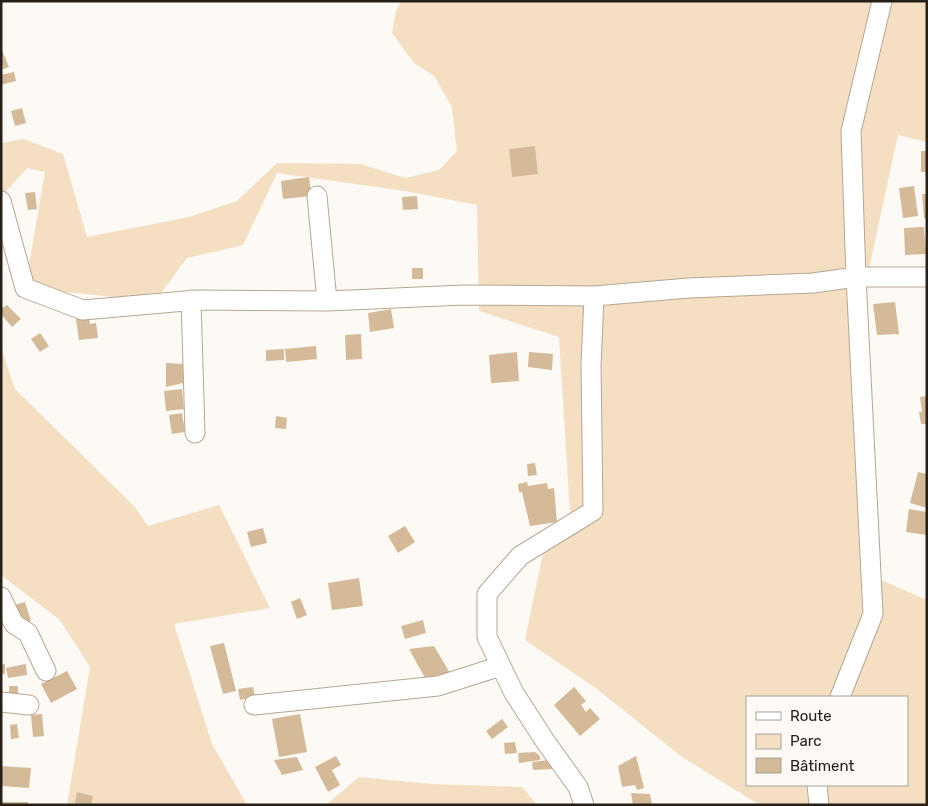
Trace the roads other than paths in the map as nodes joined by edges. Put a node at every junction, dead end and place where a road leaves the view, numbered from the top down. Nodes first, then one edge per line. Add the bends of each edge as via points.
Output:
1 (882, 1) edge
2 (317, 196) dead end
3 (1, 201) edge
4 (856, 277) junction
5 (927, 277) edge
6 (594, 296) junction
7 (191, 300) junction
8 (327, 301) junction
9 (195, 433) dead end
10 (1, 597) edge
11 (501, 666) junction
12 (46, 671) dead end
13 (840, 696) edge
14 (1, 702) edge
15 (29, 705) dead end
16 (254, 705) dead end
17 (817, 786) edge
18 (584, 805) edge
19 (819, 805) edge

1 - 4 street via 852,131
2 - 8 street
3 - 7 street via 25,288 84,310
4 - 5 street
4 - 6 street via 813,283
4 - 13 street via 873,614
6 - 8 street via 464,295
6 - 11 street via 591,364 593,511 520,556 487,594 487,637
7 - 8 street
7 - 9 street
10 - 12 street via 14,624 28,633
11 - 16 street via 438,686
11 - 18 street via 544,741 578,787
14 - 15 street
17 - 19 street

